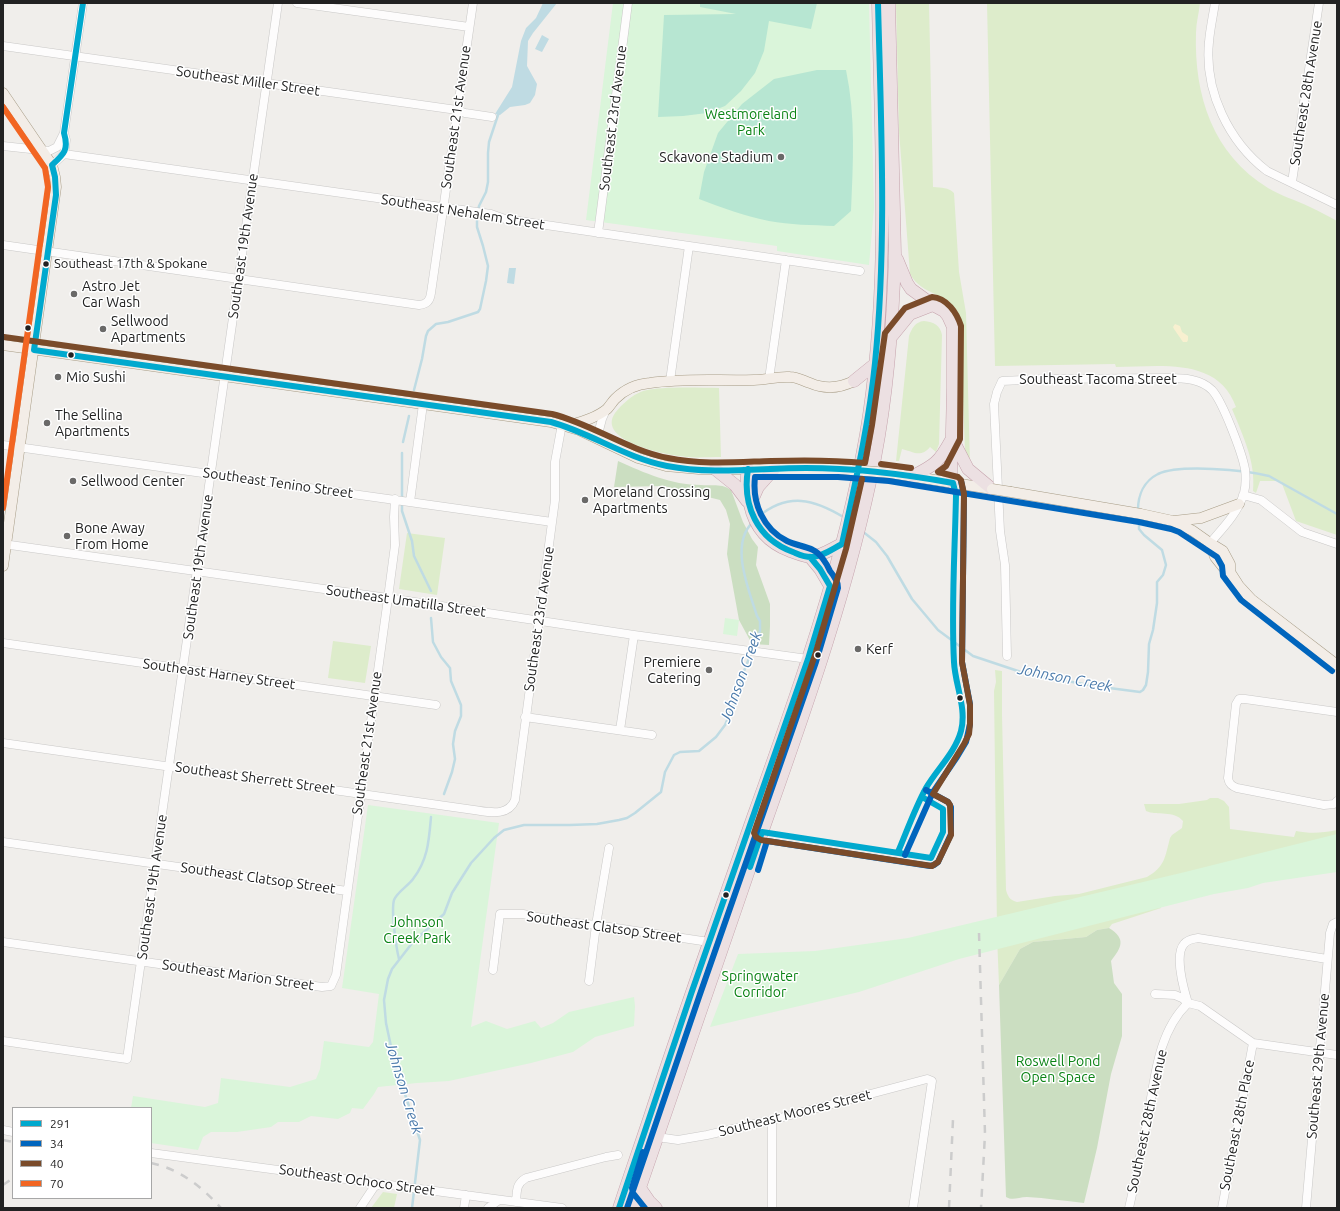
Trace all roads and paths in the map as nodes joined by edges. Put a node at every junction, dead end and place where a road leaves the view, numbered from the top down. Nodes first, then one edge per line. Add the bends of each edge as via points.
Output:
1 (83, 3) edge
2 (278, 3) edge
3 (298, 3) edge
4 (473, 3) edge
5 (628, 3) edge
6 (878, 3) edge
7 (889, 3) edge
8 (1215, 3) edge
9 (1319, 3) edge
10 (470, 27) junction
11 (3, 46) edge
12 (76, 56) junction
13 (266, 83) junction
14 (3, 93) edge
15 (457, 110) junction
16 (492, 117) dead end
17 (64, 134) junction
18 (3, 146) edge
19 (43, 151) junction
20 (64, 154) junction
21 (52, 165) junction
22 (252, 181) junction
23 (1292, 182) junction
24 (1337, 205) edge
25 (444, 208) junction
26 (598, 233) junction
27 (3, 245) edge
28 (689, 246) junction
29 (48, 252) junction
30 (895, 254) junction
31 (786, 260) junction
32 (860, 271) dead end
33 (239, 278) junction
34 (933, 305) junction
35 (892, 336) junction
36 (3, 345) edge
37 (34, 350) junction
38 (875, 364) junction
39 (225, 376) junction
40 (769, 379) junction
41 (670, 381) junction
42 (854, 381) joint
43 (423, 404) junction
44 (607, 409) junction
45 (565, 425) junction
46 (952, 437) junction
47 (597, 438) junction
48 (3, 445) edge
49 (20, 447) junction
50 (775, 468) junction
51 (715, 469) junction
52 (748, 469) junction
53 (211, 473) junction
54 (913, 476) junction
55 (953, 483) junction
56 (992, 489) junction
57 (1244, 491) junction
58 (395, 499) junction
59 (407, 501) junction
60 (1239, 504) junction
61 (750, 505) junction
62 (1172, 521) junction
63 (552, 522) junction
64 (1210, 543) junction
65 (5, 544) edge
66 (842, 544) junction
67 (1337, 544) edge
68 (810, 557) junction
69 (3, 566) edge
70 (197, 571) junction
71 (830, 586) junction
72 (388, 598) junction
73 (538, 620) junction
74 (634, 635) junction
75 (3, 643) edge
76 (1007, 656) dead end
77 (808, 659) junction
78 (1337, 665) edge
79 (182, 669) junction
80 (374, 695) junction
81 (436, 705) dead end
82 (1337, 712) edge
83 (525, 717) junction
84 (620, 730) junction
85 (652, 735) dead end
86 (3, 743) edge
87 (169, 766) junction
88 (360, 793) junction
89 (1335, 802) edge
90 (506, 810) joint
91 (3, 842) edge
92 (609, 848) dead end
93 (156, 864) junction
94 (347, 891) junction
95 (1335, 923) edge
96 (596, 925) junction
97 (3, 942) edge
98 (709, 942) junction
99 (1328, 958) junction
100 (142, 961) junction
101 (493, 970) dead end
102 (589, 981) dead end
103 (331, 986) joint
104 (1155, 994) dead end
105 (1188, 1003) junction
106 (3, 1041) edge
107 (1253, 1043) junction
108 (1319, 1053) junction
109 (1337, 1055) edge
110 (772, 1120) junction
111 (657, 1137) junction
112 (152, 1153) edge
113 (618, 1155) dead end
114 (380, 1184) junction
115 (640, 1188) junction
116 (466, 1195) junction
117 (499, 1200) junction
118 (516, 1202) junction
119 (360, 1208) edge
120 (464, 1208) edge
121 (488, 1208) edge
122 (562, 1208) edge
123 (619, 1208) edge
124 (633, 1208) edge
125 (656, 1208) edge
126 (772, 1208) edge
127 (913, 1208) edge
128 (1129, 1208) edge
129 (1222, 1208) edge
130 (1306, 1208) edge

1 - 12 street
2 - 13 street, Southeast 19th Avenue
3 - 10 street
4 - 10 street, Southeast 21st Avenue
5 - 26 street, Southeast 23rd Avenue
6 - 38 highway via 882,252
7 - 30 highway
8 - 23 street via 1208,43 1211,82 1218,106 1241,146 1258,164
9 - 23 street, Southeast 28th Avenue
10 - 15 street, Southeast 21st Avenue
11 - 12 street, Southeast Miller Street
12 - 13 street, Southeast Miller Street
12 - 17 street
13 - 15 street, Southeast Miller Street
13 - 22 street, Southeast 19th Avenue
14 - 19 main road
15 - 16 street, Southeast Miller Street
15 - 25 street, Southeast 21st Avenue
17 - 19 street via 57,148
17 - 20 street
18 - 19 street
19 - 21 main road
20 - 21 street
20 - 22 street, Southeast Nehalem Street
21 - 29 main road via 56,187
22 - 25 street, Southeast Nehalem Street
22 - 33 street, Southeast 19th Avenue
23 - 24 street
25 - 26 street, Southeast Nehalem Street
25 - 33 street, Southeast 21st Avenue via 428,302 419,305
26 - 28 street, Southeast Nehalem Street
27 - 29 street
28 - 31 street, Southeast Nehalem Street
28 - 41 street
29 - 33 street
29 - 37 main road
30 - 34 highway via 911,289
30 - 35 highway
31 - 32 street, Southeast Nehalem Street
31 - 40 street
33 - 39 street, Southeast 19th Avenue
34 - 35 highway via 910,314
34 - 46 highway via 944,311 952,326
35 - 111 highway via 880,426 862,516 823,657
36 - 37 main road
37 - 39 main road
37 - 49 main road
38 - 42 highway
38 - 66 highway via 865,436
39 - 43 main road
39 - 53 street, Southeast 19th Avenue
40 - 41 main road
40 - 42 main road via 792,377 825,387 840,387
41 - 44 main road via 630,388
43 - 45 main road
43 - 59 street
44 - 45 main road via 587,420
44 - 47 street
45 - 47 main road
45 - 63 street, Southeast 23rd Avenue via 555,462
46 - 54 highway via 939,461
46 - 55 highway
46 - 56 highway via 968,469
47 - 51 main road via 652,463
48 - 49 street, Southeast Tenino Street
49 - 53 street, Southeast Tenino Street
49 - 65 main road
50 - 52 main road
50 - 54 main road, bridge via 838,469
50 - 61 highway via 758,487
51 - 52 main road
51 - 61 highway via 735,485
52 - 61 highway via 746,488
53 - 58 street, Southeast Tenino Street
53 - 70 street, Southeast 19th Avenue
54 - 55 main road
55 - 56 main road
56 - 62 main road, bridge
57 - 60 street, Southeast Tacoma Street
57 - 67 street via 1261,500 1302,532
57 - 76 street, Southeast Tacoma Street via 1245,468 1224,411 1211,390 1198,382 1180,378 1044,378 1002,381 994,404 1000,531 1005,565
58 - 59 street, Southeast Tenino Street
58 - 72 street, Southeast 21st Avenue via 395,545
59 - 63 street, Southeast Tenino Street
60 - 62 main road via 1201,518
60 - 64 street, Southeast Tacoma Street via 1227,524
61 - 68 highway via 757,524 770,540 784,549
62 - 64 main road
63 - 73 street, Southeast 23rd Avenue
64 - 78 main road via 1222,567 1230,572 1251,599
65 - 69 main road
65 - 70 street, Southeast Umatilla Street
66 - 68 highway
66 - 71 highway
68 - 71 highway
70 - 72 street, Southeast Umatilla Street
70 - 79 street, Southeast 19th Avenue
71 - 77 highway
72 - 73 street, Southeast Umatilla Street
72 - 80 street, Southeast 21st Avenue
73 - 74 street, Southeast Umatilla Street
73 - 83 street, Southeast 23rd Avenue
74 - 77 street, Southeast Umatilla Street
74 - 84 street
75 - 79 street, Southeast Harney Street
77 - 98 highway
79 - 80 street, Southeast Harney Street
79 - 87 street, Southeast 19th Avenue
80 - 81 street, Southeast Harney Street
80 - 88 street, Southeast 21st Avenue
82 - 89 street via 1238,699 1228,778 1228,782 1237,788 1320,805
83 - 84 street
83 - 90 street, Southeast 23rd Avenue via 515,800
84 - 85 street
86 - 87 street, Southeast Sherrett Street
87 - 88 street, Southeast Sherrett Street
87 - 93 street, Southeast 19th Avenue
88 - 90 street, Southeast Sherrett Street via 494,812
88 - 94 street, Southeast 21st Avenue
91 - 93 street, Southeast Clatsop Street
92 - 96 street
93 - 94 street, Southeast Clatsop Street
93 - 100 street, Southeast 19th Avenue
94 - 103 street, Southeast 21st Avenue via 336,975
95 - 99 street, Southeast 29th Avenue via 1330,929
96 - 98 street, Southeast Clatsop Street
96 - 101 street, Southeast Clatsop Street via 556,922 523,914 500,914
96 - 102 street
97 - 100 street, Southeast Marion Street
98 - 123 highway
99 - 105 street via 1198,938 1189,940 1182,945 1180,953 1181,978
99 - 108 street, Southeast 29th Avenue
100 - 103 street, Southeast Marion Street via 322,987
100 - 106 street, Southeast 19th Avenue via 127,1059
104 - 105 street via 1178,996
105 - 107 street via 1206,1009
105 - 128 street, Southeast 28th Avenue via 1176,1017 1161,1050
107 - 108 street
107 - 129 street, Southeast 28th Place
108 - 109 street
108 - 130 street, Southeast 29th Avenue
110 - 111 street, Southeast Moores Street via 687,1140
110 - 126 street
110 - 127 street, Southeast Moores Street via 927,1079 932,1081
111 - 115 highway
112 - 114 street, Southeast Ochoco Street
113 - 118 street via 526,1178 519,1182
114 - 116 street, Southeast Ochoco Street
114 - 119 street via 374,1187
115 - 124 highway
115 - 125 highway
116 - 117 street, Southeast Ochoco Street
116 - 120 street
117 - 118 street, Southeast Ochoco Street
117 - 121 street
118 - 122 street, Southeast Ochoco Street

